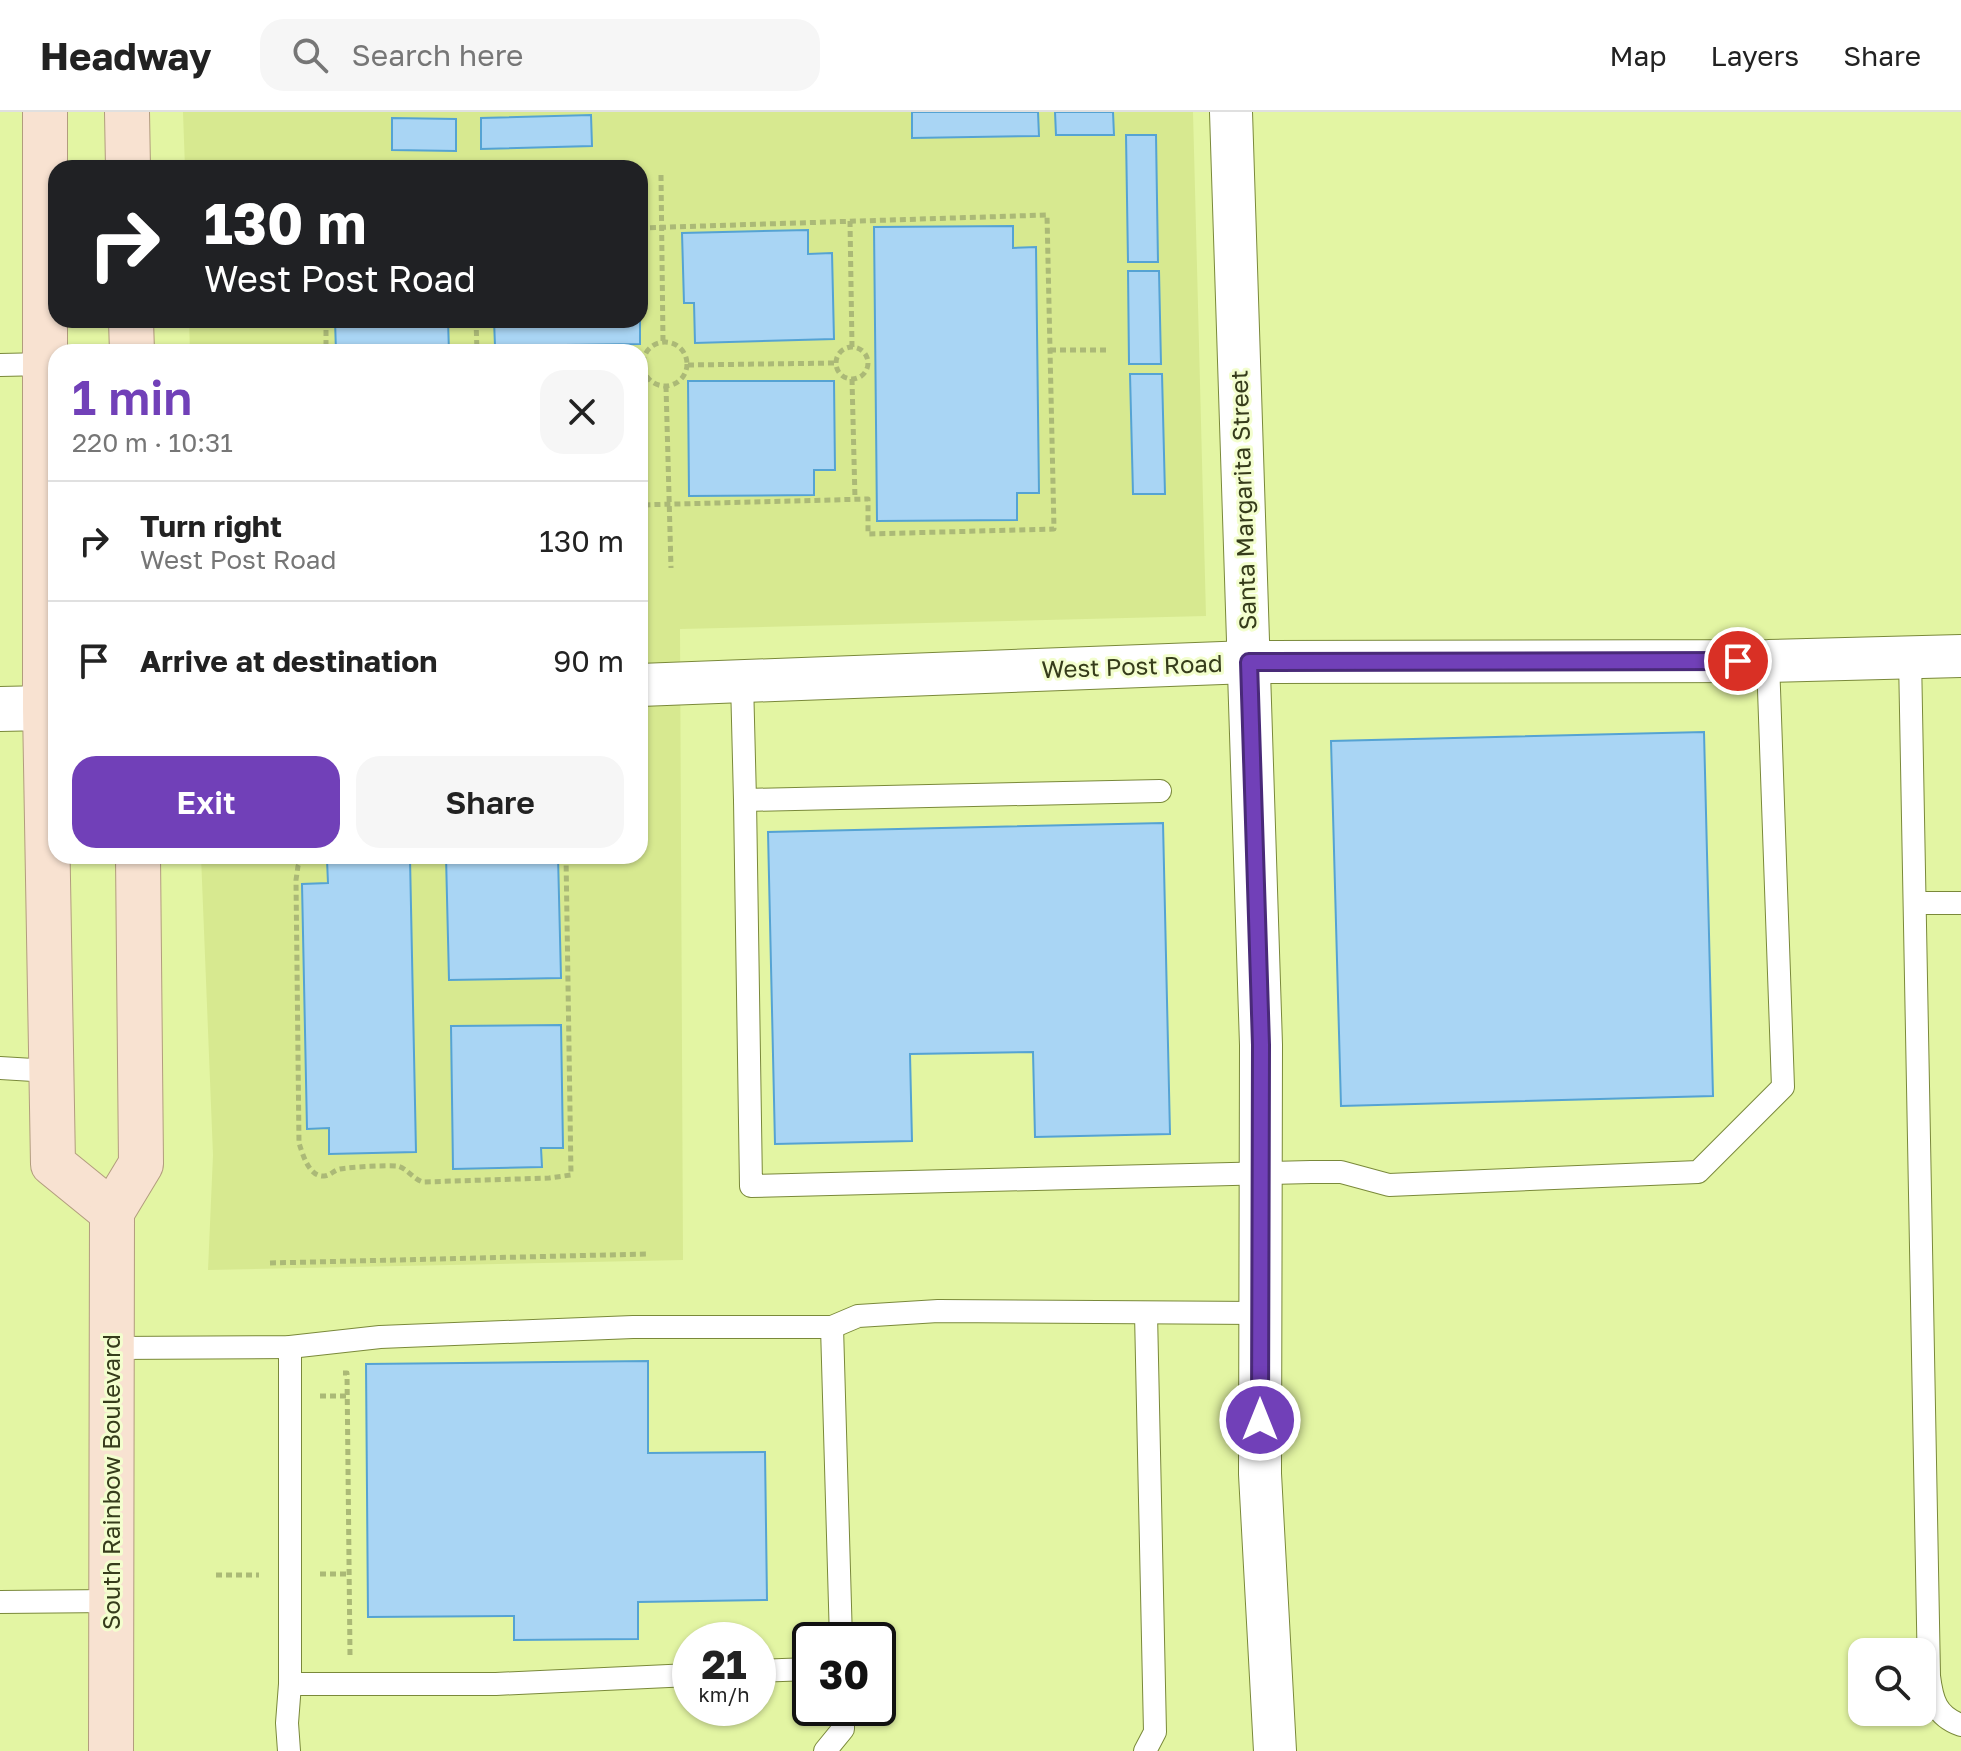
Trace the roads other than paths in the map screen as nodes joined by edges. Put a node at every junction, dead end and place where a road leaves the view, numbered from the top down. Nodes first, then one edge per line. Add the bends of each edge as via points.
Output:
1 (45, 112) edge
2 (127, 112) edge
3 (1231, 112) edge
4 (128, 160) edge
5 (46, 364) junction
6 (0, 365) edge
7 (48, 448) edge
8 (1961, 656) edge
9 (1910, 657) junction
10 (1768, 661) junction
11 (1249, 662) junction
12 (742, 681) junction
13 (648, 685) edge
14 (0, 709) edge
15 (48, 712) edge
16 (1160, 791) dead end
17 (745, 800) junction
18 (50, 864) edge
19 (138, 864) edge
20 (1915, 903) junction
21 (1961, 903) edge
22 (0, 1068) edge
23 (50, 1071) junction
24 (1261, 1173) junction
25 (112, 1212) junction
26 (1146, 1313) junction
27 (1260, 1313) junction
28 (832, 1327) junction
29 (290, 1347) junction
30 (112, 1348) junction
31 (112, 1601) junction
32 (0, 1602) edge
33 (840, 1622) edge
34 (672, 1676) edge
35 (290, 1684) junction
36 (1961, 1725) edge
37 (843, 1726) edge
38 (111, 1751) edge
39 (289, 1751) edge
40 (825, 1751) edge
41 (1145, 1751) edge
42 (1275, 1751) edge

1 - 5 main road
2 - 4 main road
3 - 11 street, Santa Margarita Street
5 - 6 lane
5 - 7 main road
8 - 9 street, West Post Road
9 - 10 street, West Post Road
9 - 20 lane
10 - 11 street, West Post Road
10 - 24 lane via 1783,1087 1698,1172 1389,1185 1341,1172
11 - 12 street, West Post Road
11 - 24 street, Santa Margarita Street
12 - 13 street, West Post Road
12 - 17 lane
14 - 15 street
16 - 17 lane
17 - 24 lane via 751,1186
18 - 23 main road
19 - 25 main road via 141,1164
20 - 21 lane
20 - 36 lane via 1929,1676 1933,1701 1949,1720
22 - 23 lane
23 - 25 main road via 53,1164
24 - 27 street, Santa Margarita Street
25 - 30 main road, South Rainbow Boulevard
26 - 27 lane
26 - 28 lane via 938,1311 858,1316
26 - 41 lane via 1155,1732
27 - 42 street, Santa Margarita Street via 1260,1474
28 - 29 lane via 633,1327 380,1337
28 - 33 lane
29 - 30 lane
29 - 35 lane
30 - 31 main road, South Rainbow Boulevard
31 - 32 lane
31 - 38 main road, South Rainbow Boulevard
34 - 35 lane via 496,1684
35 - 39 lane
37 - 40 lane

